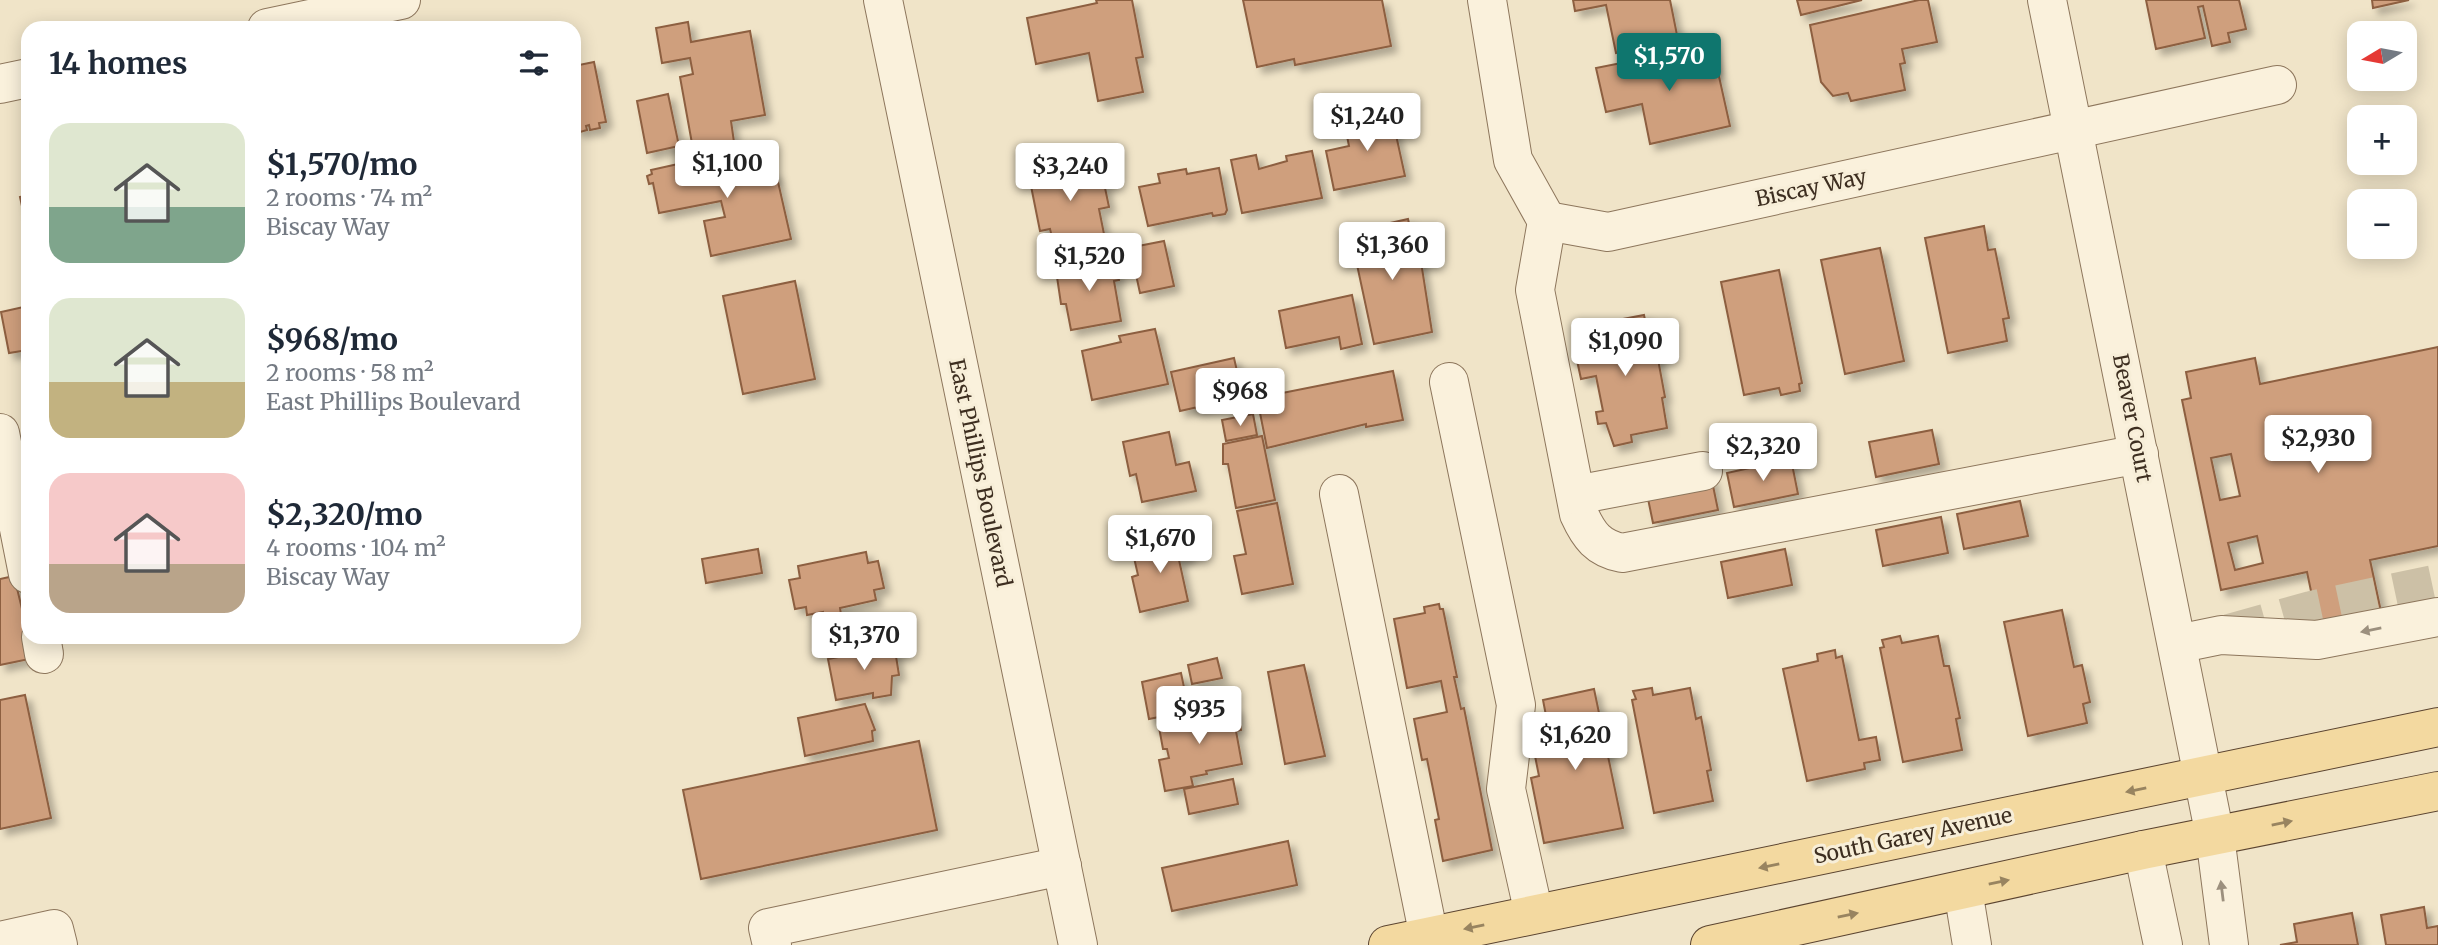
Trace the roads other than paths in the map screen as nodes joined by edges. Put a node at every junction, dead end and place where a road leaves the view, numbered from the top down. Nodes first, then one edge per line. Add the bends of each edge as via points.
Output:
1 (401, 0) edge
2 (883, 0) edge
3 (1487, 0) edge
4 (2047, 0) edge
5 (307, 21) edge
6 (21, 80) edge
7 (0, 84) edge
8 (2277, 85) dead end
9 (2075, 130) junction
10 (1546, 220) junction
11 (1449, 382) dead end
12 (0, 433) edge
13 (2138, 454) junction
14 (1703, 471) dead end
15 (1339, 494) dead end
16 (1576, 495) junction
17 (21, 539) edge
18 (2438, 617) edge
19 (2176, 644) junction
20 (2438, 727) edge
21 (2202, 776) junction
22 (2438, 791) edge
23 (2215, 836) junction
24 (2143, 850) junction
25 (1062, 866) junction
26 (1963, 890) junction
27 (1534, 914) junction
28 (1429, 937) junction
29 (0, 941) edge
30 (58, 945) edge
31 (772, 945) edge
32 (1078, 945) edge
33 (1388, 945) edge
34 (1710, 945) edge
35 (1972, 945) edge
36 (2163, 945) edge
37 (2229, 945) edge

1 - 5 street
2 - 25 street, East Phillips Boulevard
3 - 10 street via 1513,160
4 - 9 street, Beaver Court
6 - 7 street
8 - 9 street, Biscay Way
9 - 10 street, Biscay Way via 1608,232
9 - 13 street, Beaver Court
10 - 16 street via 1535,290
11 - 27 street via 1517,705 1506,789
12 - 17 street
13 - 16 street via 1622,553 1605,550 1589,536
13 - 19 street, Beaver Court
14 - 16 street
15 - 28 street
18 -> 19 street via 2317,640 2221,635
19 - 21 street, Beaver Court
20 - 21 main road, South Garey Avenue
21 - 23 street, Beaver Court
21 -> 27 main road, South Garey Avenue
23 -> 22 main road
23 - 24 main road
37 -> 23 street, Beaver Court
26 -> 24 main road
24 - 36 street
25 - 31 street via 768,928
25 - 32 street, East Phillips Boulevard
34 -> 26 main road
26 - 35 street
27 -> 28 main road, South Garey Avenue
28 - 33 main road, South Garey Avenue
29 - 30 street via 54,929

